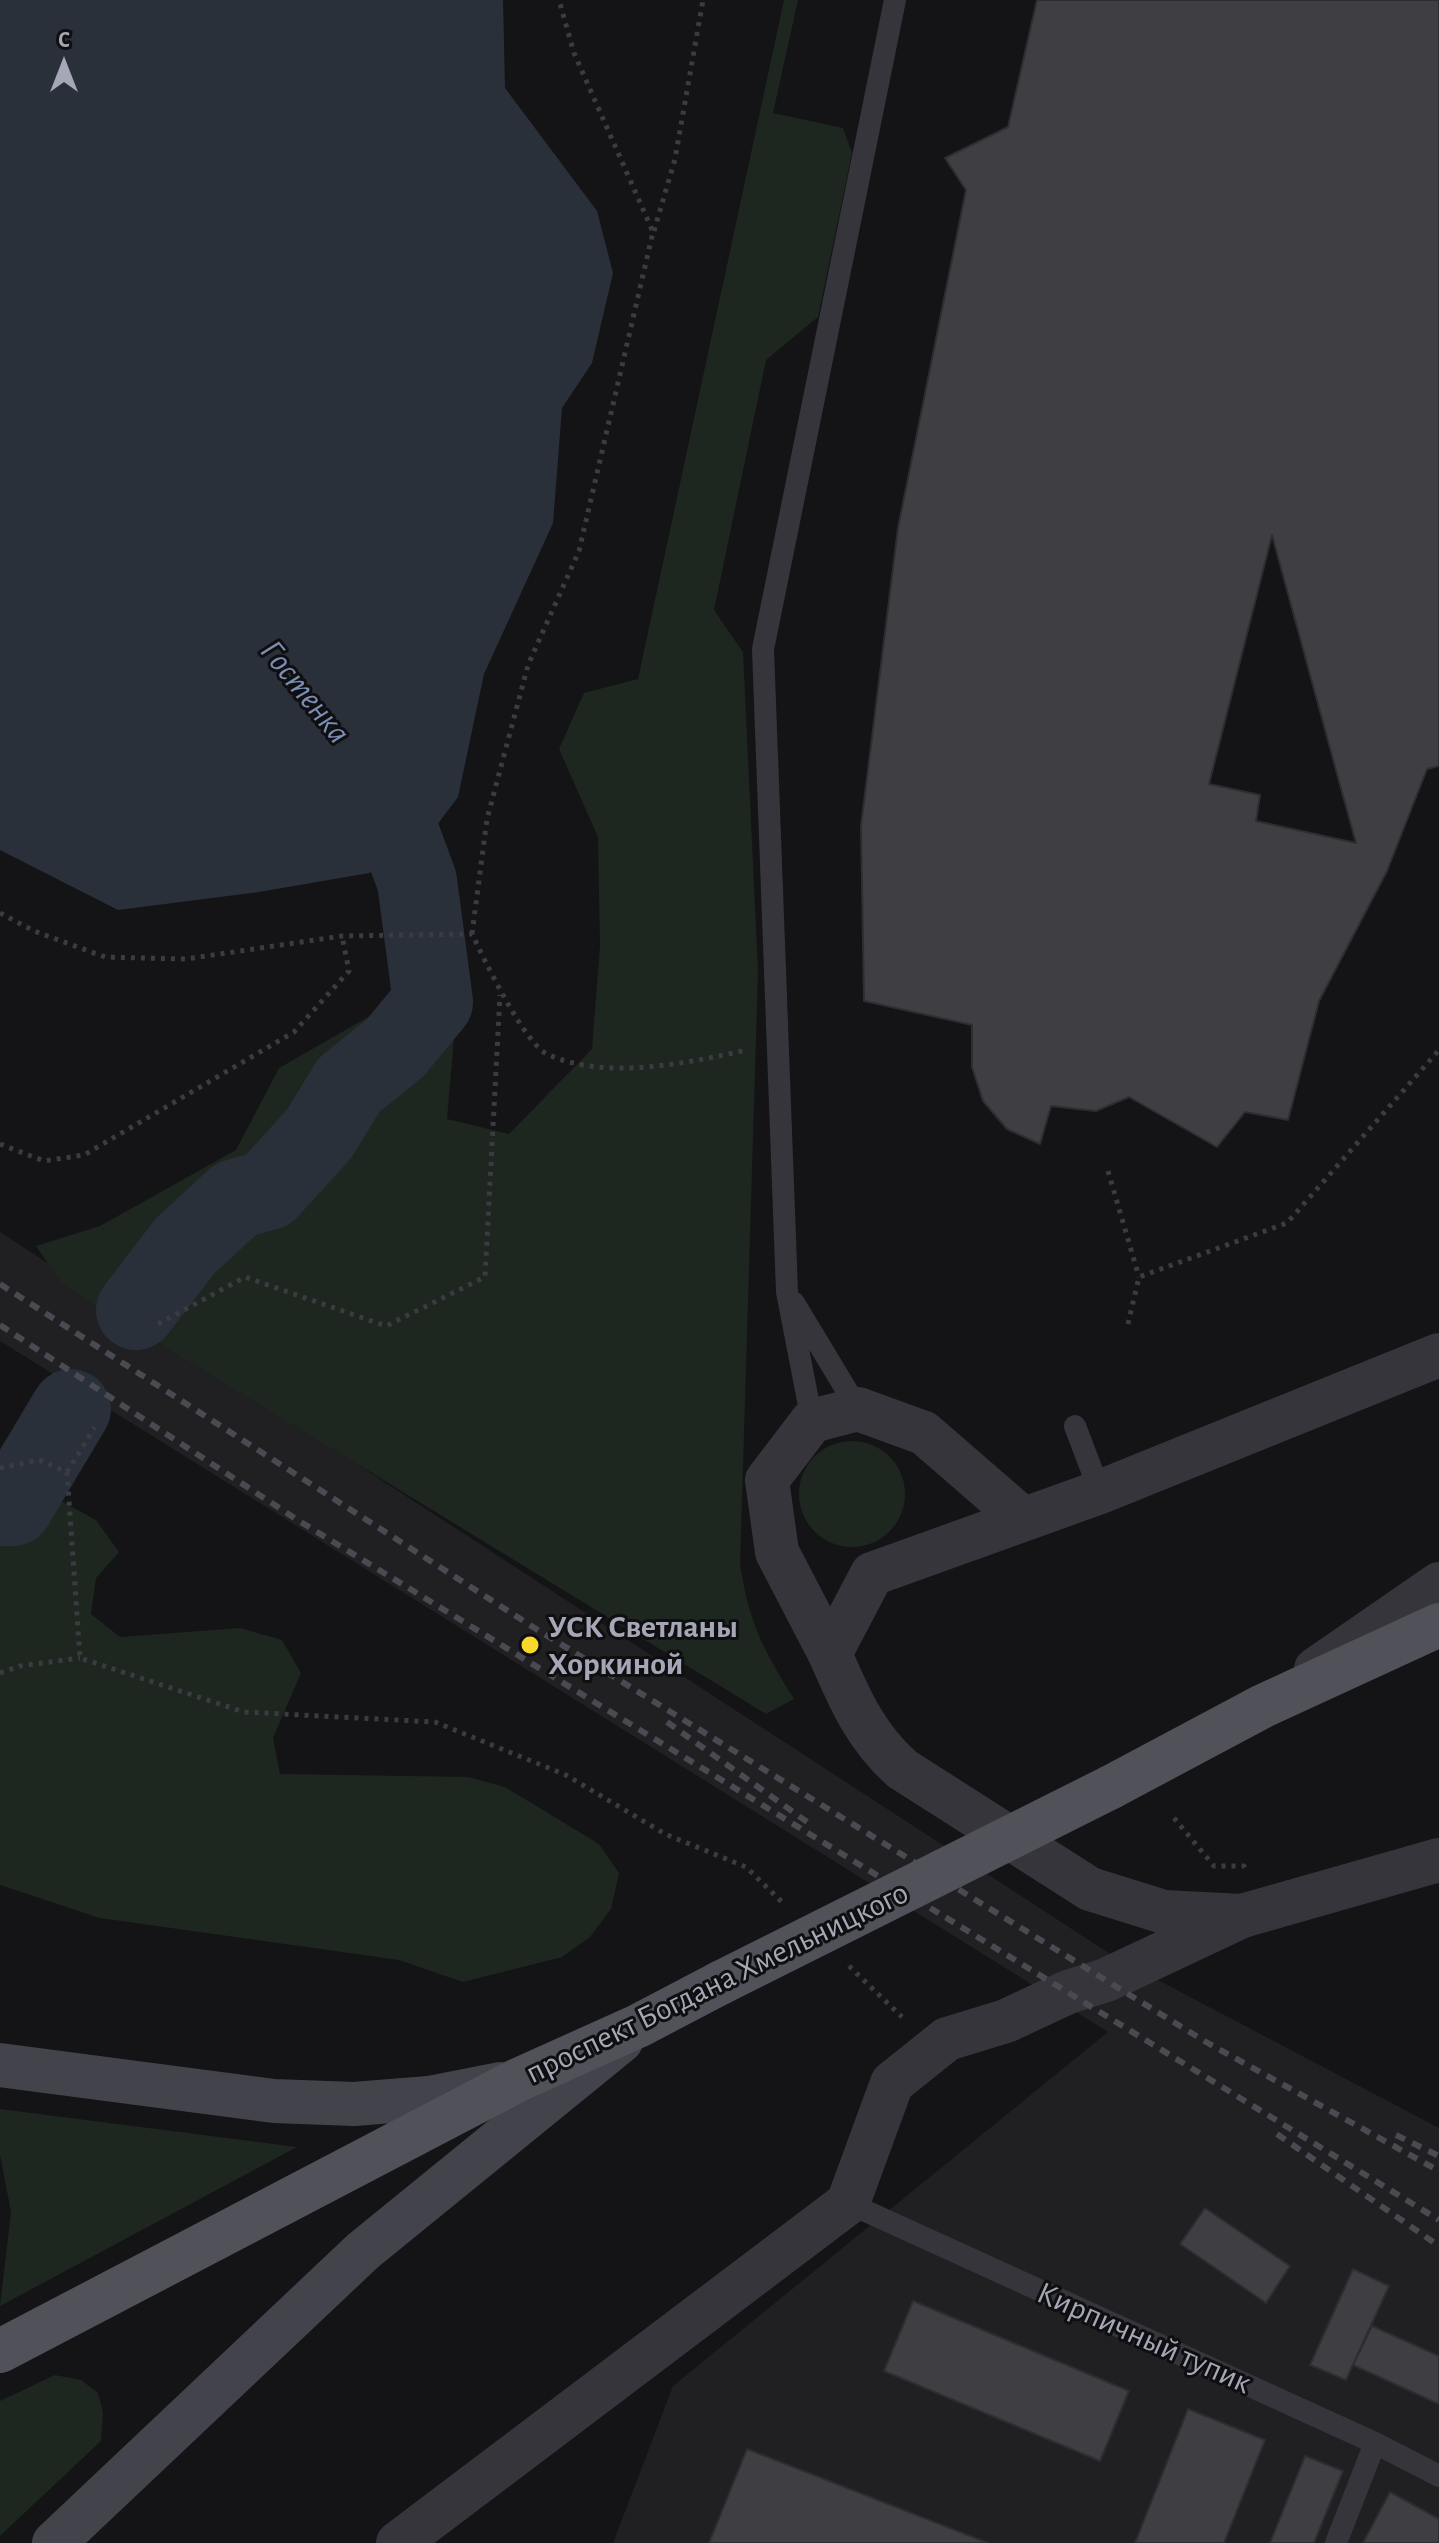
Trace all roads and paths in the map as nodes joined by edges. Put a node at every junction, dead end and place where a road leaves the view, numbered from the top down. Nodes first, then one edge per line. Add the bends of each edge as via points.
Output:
1 (559, 0) edge
2 (703, 0) edge
3 (895, 0) edge
4 (653, 232) junction
5 (0, 913) edge
6 (472, 934) junction
7 (342, 936) junction
8 (500, 994) junction
9 (779, 1043) junction
10 (1439, 1050) edge
11 (0, 1144) edge
12 (1108, 1171) dead end
13 (1139, 1277) junction
14 (787, 1292) junction
15 (158, 1324) dead end
16 (1128, 1324) dead end
17 (1439, 1355) edge
18 (858, 1409) junction
19 (812, 1421) junction
20 (1075, 1426) dead end
21 (95, 1427) dead end
22 (0, 1468) edge
23 (67, 1472) junction
24 (1100, 1492) junction
25 (1022, 1518) junction
26 (1439, 1584) edge
27 (1439, 1625) edge
28 (830, 1654) junction
29 (80, 1658) junction
30 (0, 1673) edge
31 (1263, 1706) junction
32 (1174, 1818) dead end
33 (1439, 1860) edge
34 (1244, 1866) dead end
35 (789, 1909) dead end
36 (1242, 1916) junction
37 (844, 1961) dead end
38 (638, 2026) junction
39 (947, 2039) junction
40 (0, 2065) edge
41 (518, 2080) junction
42 (848, 2203) junction
43 (0, 2351) edge
44 (1375, 2443) junction
45 (1439, 2476) edge
46 (54, 2543) edge
47 (398, 2543) edge
48 (1336, 2543) edge

1 - 4 path via 574,53
2 - 4 path via 675,159
3 - 9 lane via 763,649
4 - 6 path via 579,551 528,665 487,819
5 - 7 path via 105,957 186,959
6 - 7 path
6 - 8 path
7 - 11 path via 349,971 294,1032 84,1155 44,1161
8 - 9 path via 544,1053 602,1067 675,1066
8 - 15 path via 485,1277 386,1326 245,1277
9 - 14 lane
10 - 13 path via 1287,1223
12 - 13 path
13 - 16 path
14 - 18 lane
14 - 19 lane
17 - 24 street
18 - 19 street
18 - 25 street via 924,1433
19 - 28 street via 767,1480 777,1552
20 - 24 lane
21 - 23 path
22 - 23 path via 39,1460
23 - 29 path
24 - 25 street
25 - 28 street via 872,1574
26 - 31 street
27 - 31 main road, проспект Богдана Хмельницкого
28 - 36 street via 859,1720 902,1769 1090,1889 1164,1912
29 - 30 path
29 - 35 path via 244,1712 435,1722 566,1775 665,1834 746,1867
31 - 38 main road, проспект Богдана Хмельницкого, bridge
32 - 34 path via 1214,1866
33 - 36 street
36 - 39 street via 1106,1980
37 - 39 path via 908,2023
38 - 41 main road, проспект Богдана Хмельницкого
38 - 46 main road via 363,2251
39 - 42 street via 892,2083
40 - 41 main road via 274,2101 354,2104 429,2098
41 - 43 main road, проспект Богдана Хмельницкого
42 - 44 lane, Кирпичный тупик
42 - 47 street
44 - 45 lane, Кирпичный тупик
44 - 48 lane

